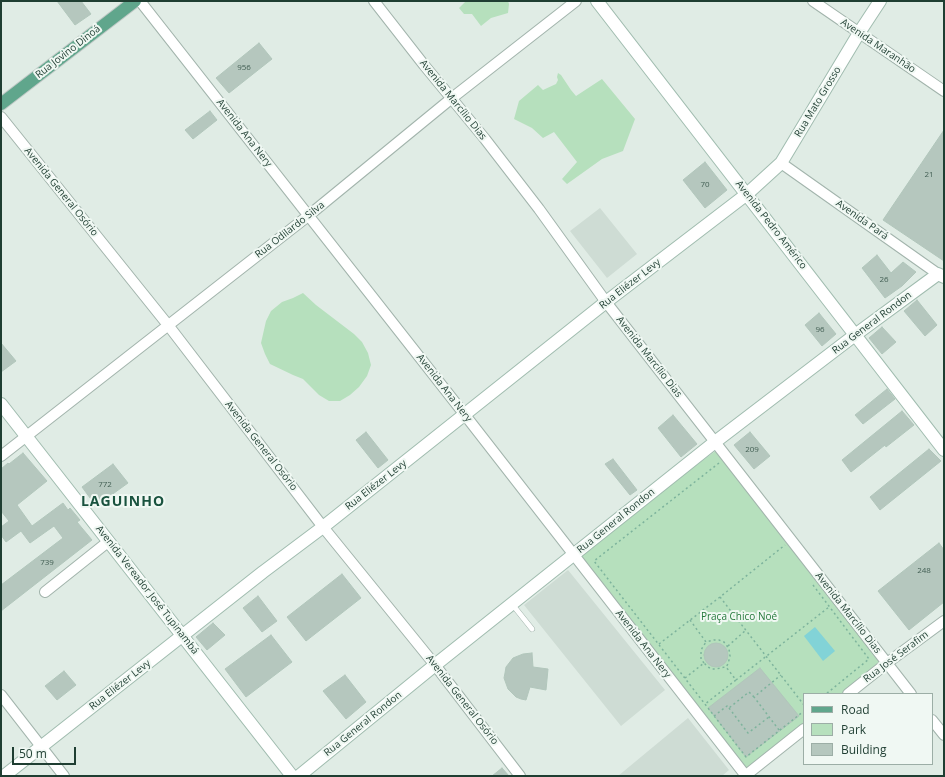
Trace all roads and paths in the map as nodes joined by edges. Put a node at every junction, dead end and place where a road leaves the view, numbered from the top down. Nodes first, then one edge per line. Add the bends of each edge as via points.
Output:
1 (135, 1) edge
2 (140, 1) edge
3 (374, 1) edge
4 (576, 1) edge
5 (597, 1) edge
6 (813, 1) edge
7 (880, 1) edge
8 (859, 33) junction
9 (944, 91) edge
10 (452, 98) junction
11 (1, 104) edge
12 (1, 117) edge
13 (781, 163) junction
14 (747, 194) junction
15 (308, 216) junction
16 (941, 275) edge
17 (606, 302) junction
18 (168, 325) junction
19 (855, 335) junction
20 (1, 404) edge
21 (465, 415) junction
22 (26, 436) junction
23 (715, 442) junction
24 (944, 448) edge
25 (1, 456) edge
26 (719, 463) dead end
27 (323, 527) junction
28 (109, 541) junction
29 (785, 545) dead end
30 (573, 555) junction
31 (811, 582) dead end
32 (45, 592) dead end
33 (720, 597) junction
34 (512, 604) junction
35 (829, 607) junction
36 (690, 620) junction
37 (944, 621) edge
38 (532, 629) dead end
39 (746, 630) junction
40 (182, 636) junction
41 (706, 642) junction
42 (659, 644) junction
43 (727, 646) junction
44 (766, 657) junction
45 (704, 663) junction
46 (887, 663) junction
47 (435, 665) junction
48 (726, 667) junction
49 (781, 675) junction
50 (685, 678) junction
51 (736, 680) junction
52 (827, 693) edge
53 (849, 693) edge
54 (910, 693) edge
55 (1, 695) edge
56 (754, 698) junction
57 (705, 704) junction
58 (803, 705) edge
59 (729, 708) junction
60 (803, 712) edge
61 (714, 716) junction
62 (769, 717) junction
63 (933, 721) edge
64 (803, 730) edge
65 (780, 731) junction
66 (944, 735) edge
67 (41, 747) junction
68 (4, 776) edge
69 (64, 776) edge
70 (292, 776) edge
71 (299, 776) edge
72 (520, 776) edge
73 (746, 776) edge

1 - 11 main road, Rua Jovino Dinoá
2 - 15 street, Avenida Ana Nery
3 - 10 street, Avenida Marcílio Dias
4 - 10 street, Rua Odilardo Silva
5 - 14 main road, Avenida Pedro Américo
6 - 8 street, Avenida Maranhão
7 - 8 main road, Rua Mato Grosso
8 - 9 street, Avenida Maranhão
8 - 13 main road, Rua Mato Grosso
10 - 15 street, Rua Odilardo Silva
10 - 17 street, Avenida Marcílio Dias via 539,209
12 - 18 street, Avenida General Osório
13 - 14 main road, Rua Mato Grosso
13 - 16 street, Avenida Pará
14 - 17 main road, Rua Eliézer Levy
14 - 19 main road, Avenida Pedro Américo
15 - 18 street, Rua Odilardo Silva
15 - 21 street, Avenida Ana Nery
16 - 19 main road, Rua General Rondon
17 - 21 main road, Rua Eliézer Levy
17 - 23 street, Avenida Marcílio Dias
18 - 22 street, Rua Odilardo Silva
18 - 27 street, Avenida General Osório
19 - 23 main road, Rua General Rondon
19 - 24 main road, Avenida Pedro Américo
20 - 22 main road, Avenida Vereador José Tupinambá
21 - 27 main road, Rua Eliézer Levy
21 - 30 street, Avenida Ana Nery
22 - 25 street, Rua Odilardo Silva
22 - 28 main road, Avenida Vereador José Tupinambá
23 - 30 main road, Rua General Rondon
23 - 46 street, Avenida Marcílio Dias
26 - 42 path via 594,561
27 - 40 main road, Rua Eliézer Levy
27 - 47 street, Avenida General Osório
28 - 32 street
28 - 40 main road, Avenida Vereador José Tupinambá
29 - 33 path
30 - 34 main road, Rua General Rondon
30 - 73 street, Avenida Ana Nery
31 - 35 path
33 - 36 path
33 - 39 path
34 - 38 lane
34 - 47 main road, Rua General Rondon
35 - 44 path
35 - 52 path via 869,659
36 - 41 path
36 - 42 path
37 - 46 street, Rua José Serafim
39 - 43 path
39 - 44 path
40 - 67 main road, Rua Eliézer Levy
40 - 70 main road, Avenida Vereador José Tupinambá
41 - 43 path via 719,640
41 - 45 path via 701,650 701,659
42 - 50 path
43 - 48 path via 730,656
44 - 49 path
44 - 51 path
45 - 48 path via 712,669
45 - 50 path
46 - 53 street, Rua José Serafim
46 - 54 street, Avenida Marcílio Dias
47 - 71 main road, Rua General Rondon
47 - 72 street, Avenida General Osório
48 - 51 path
49 - 56 path
49 - 58 path
50 - 57 path
51 - 57 path
55 - 67 street
56 - 59 path via 749,692
56 - 62 path
57 - 61 path
59 - 61 path via 727,706
59 - 62 path via 748,733
60 - 65 path
61 - 65 path via 746,757
62 - 65 path
63 - 66 street
64 - 73 street
67 - 68 main road, Rua Eliézer Levy
67 - 69 street

